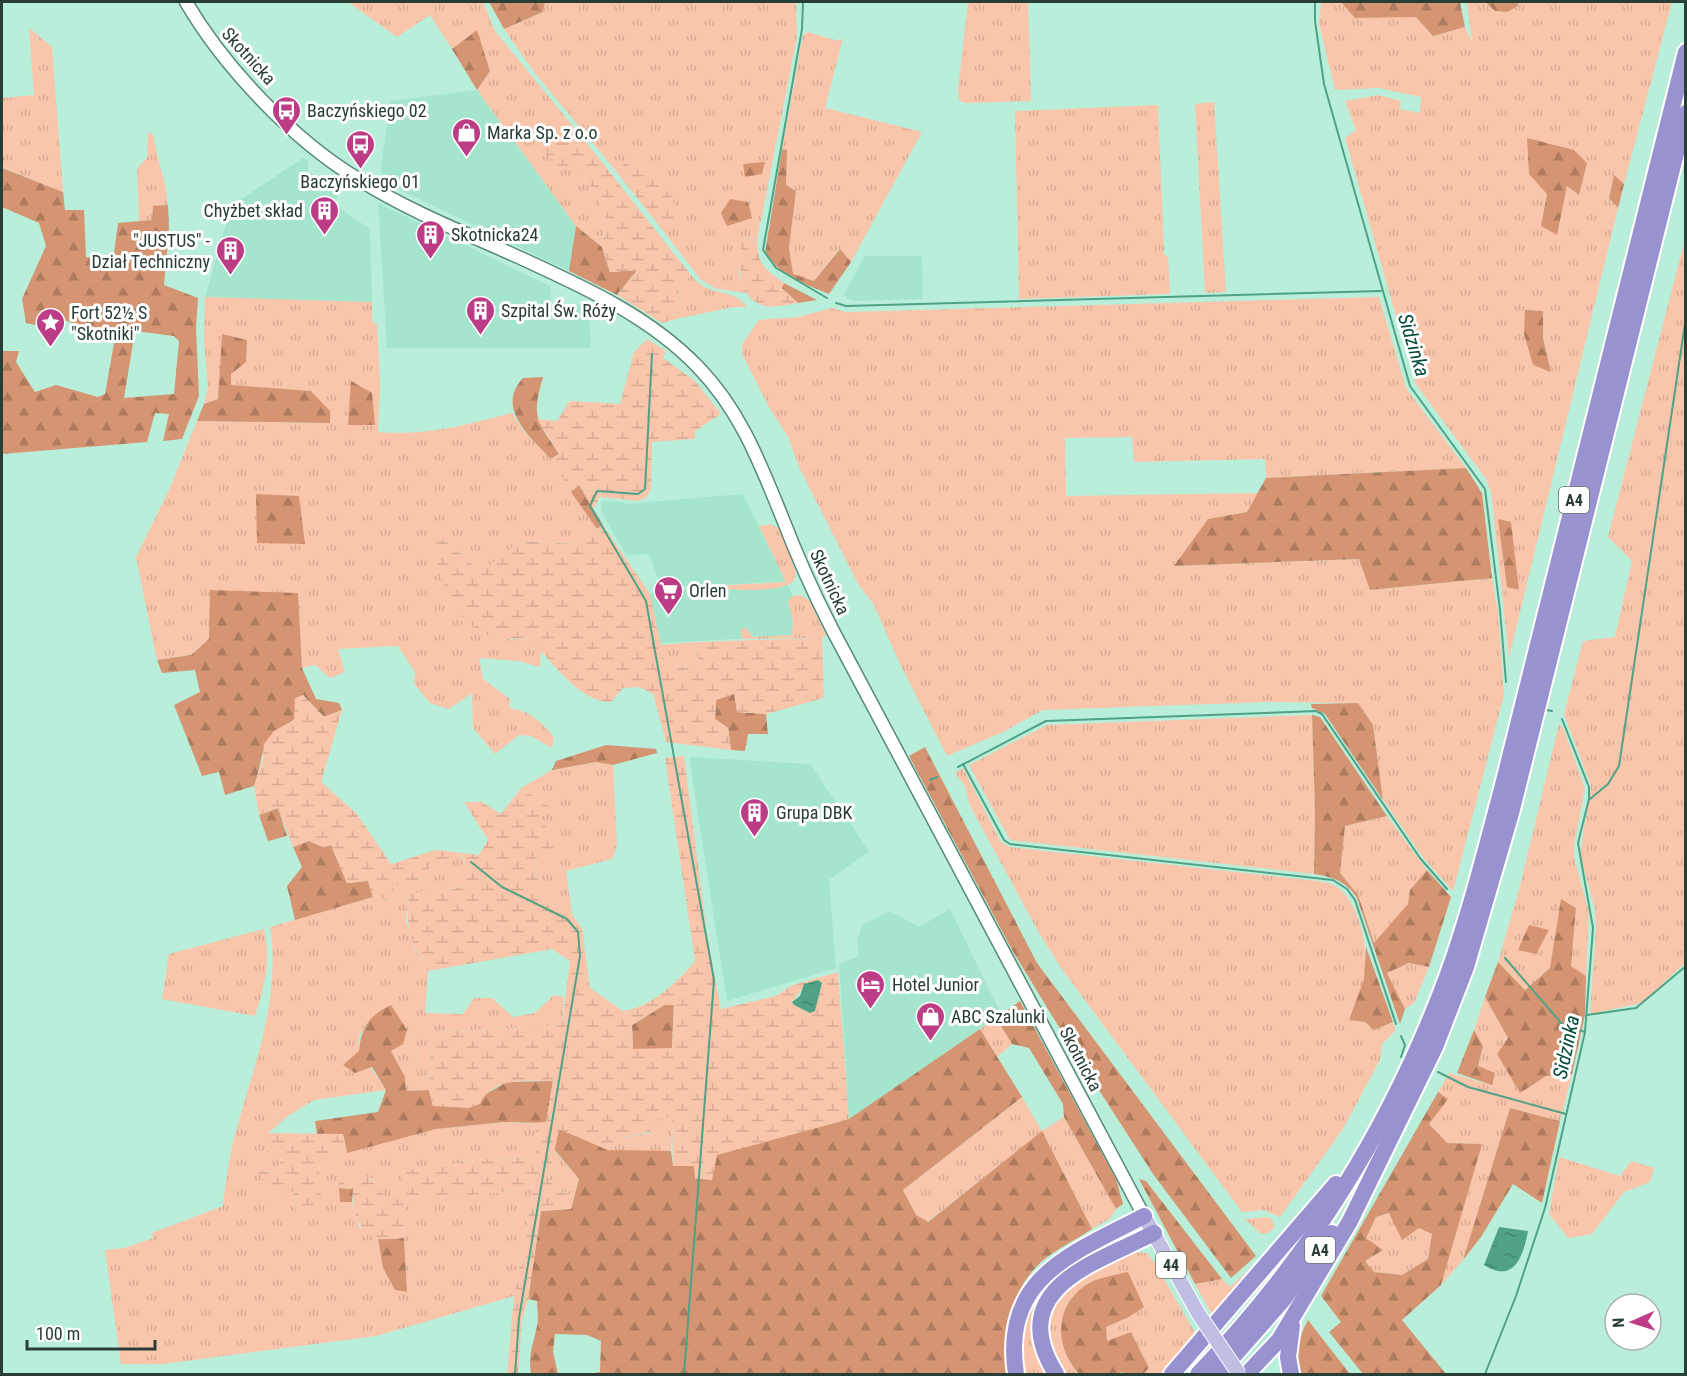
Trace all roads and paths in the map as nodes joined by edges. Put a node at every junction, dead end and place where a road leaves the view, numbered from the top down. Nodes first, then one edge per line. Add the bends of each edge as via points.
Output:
1 (186, 2) edge
2 (1686, 52) edge
3 (1686, 113) edge
4 (1389, 1140) junction
5 (1372, 1142) junction
6 (1144, 1216) junction
7 (1154, 1233) junction
8 (1294, 1317) junction
9 (1016, 1374) edge
10 (1056, 1374) edge
11 (1172, 1374) edge
12 (1198, 1374) edge
13 (1218, 1374) edge
14 (1239, 1374) edge
15 (1248, 1374) edge
16 (1291, 1374) edge

1 - 6 main road, Skotnicka via 228,62 323,156 380,192 629,312 681,350 716,388 747,433 808,583
2 - 5 highway, A4 via 1483,863 1436,1006
3 - 4 highway, A4 via 1494,879 1456,997
4 - 8 highway via 1350,1221
4 - 13 highway, A4 via 1315,1258
5 - 11 highway
5 - 12 highway, A4 via 1284,1275
6 - 7 main road, Skotnicka / 44
6 - 9 highway via 1071,1254 1035,1283 1017,1323
7 - 10 highway via 1083,1267 1057,1288 1044,1315 1041,1333 1047,1359
7 - 14 main road, Skotnicka / 44, bridge via 1198,1313
8 - 15 highway via 1279,1341
8 - 16 highway via 1288,1345

